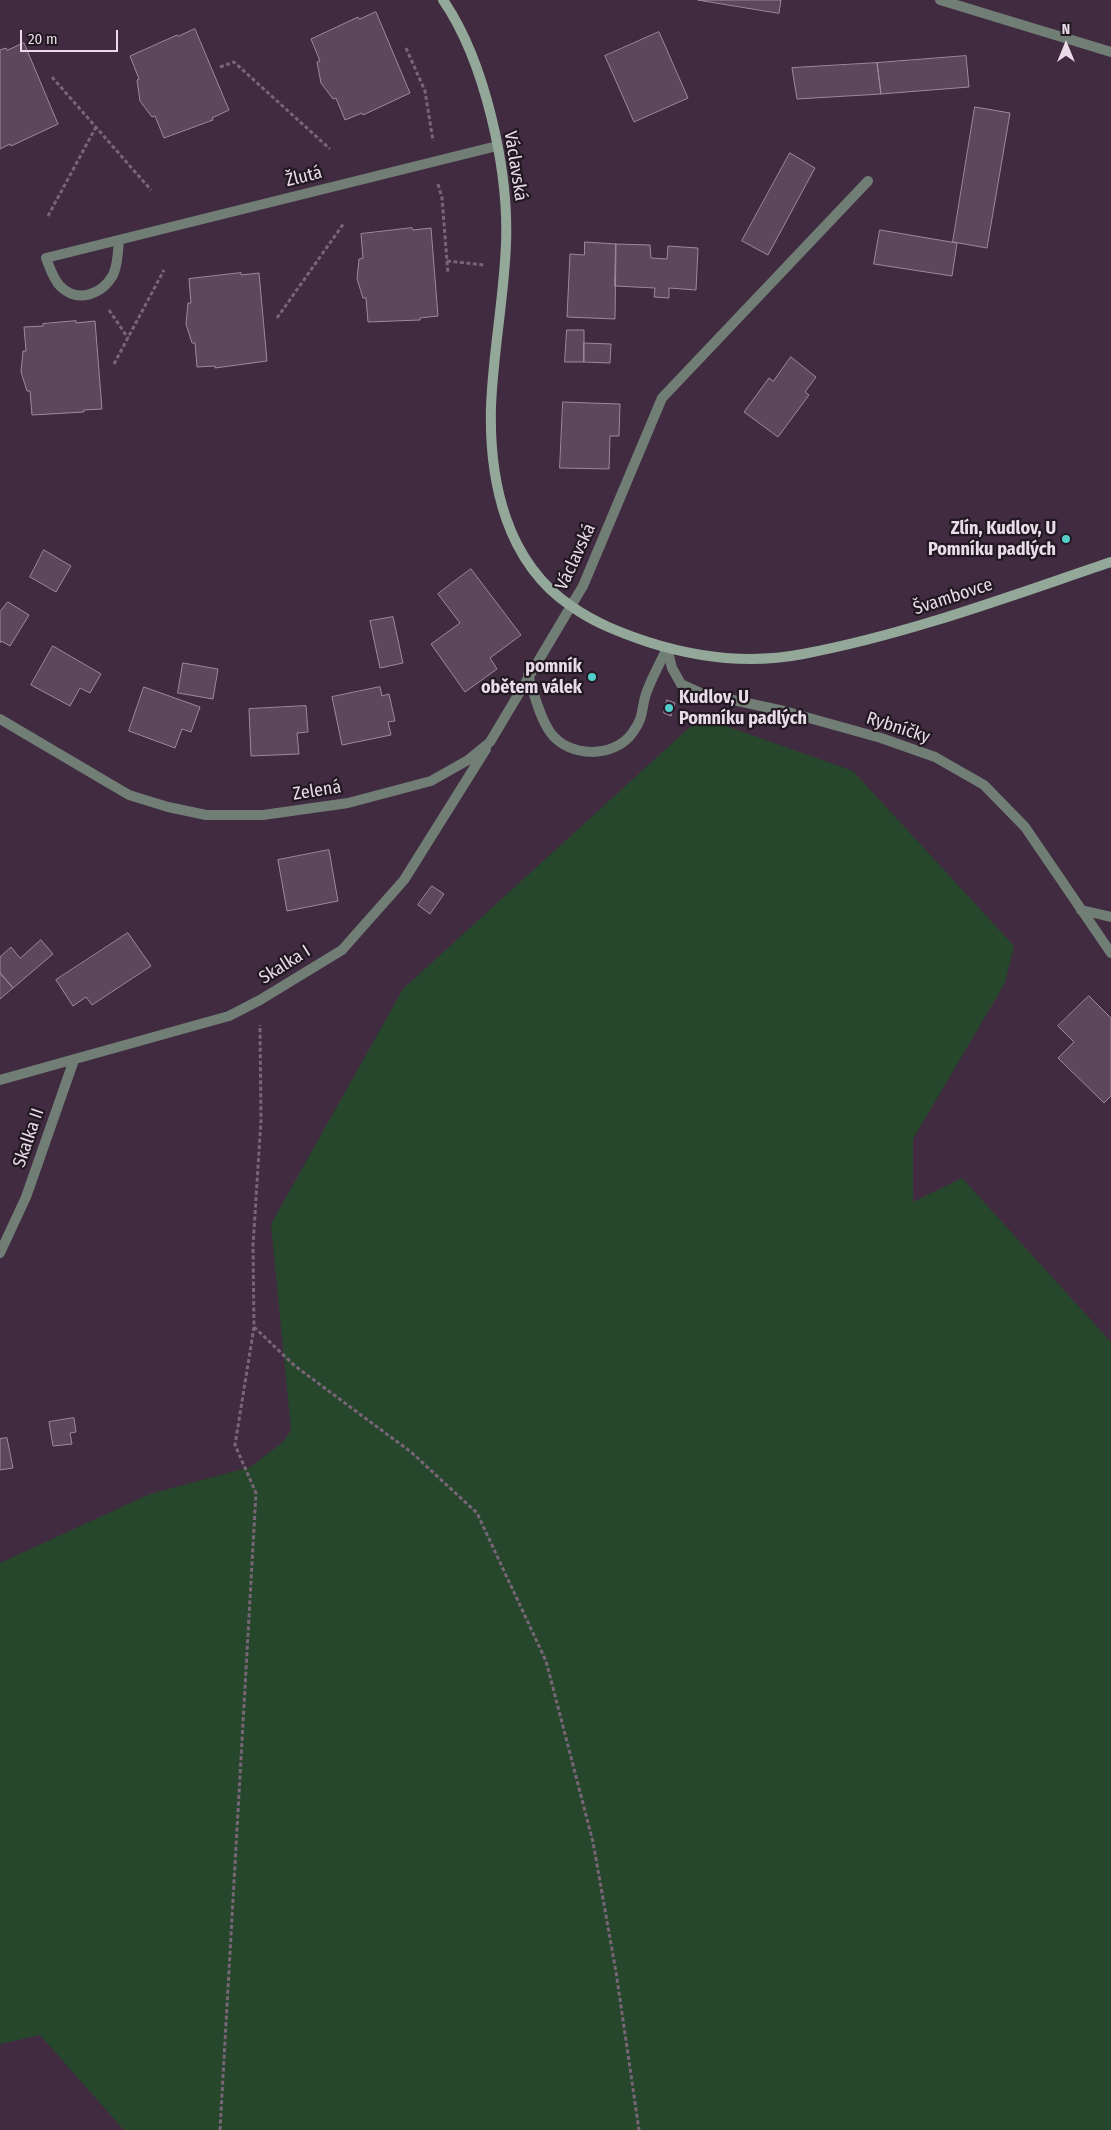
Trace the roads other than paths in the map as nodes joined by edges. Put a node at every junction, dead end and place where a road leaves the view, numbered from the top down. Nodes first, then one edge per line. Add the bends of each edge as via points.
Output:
1 (443, 0) edge
2 (940, 0) edge
3 (1111, 52) edge
4 (497, 146) junction
5 (868, 181) dead end
6 (119, 240) junction
7 (1111, 562) edge
8 (571, 606) junction
9 (667, 648) junction
10 (528, 675) junction
11 (0, 719) edge
12 (490, 742) junction
13 (1081, 910) junction
14 (1111, 916) edge
15 (1111, 953) edge
16 (74, 1060) junction
17 (0, 1080) edge
18 (0, 1253) edge

1 - 4 street, Václavská via 471,54
2 - 3 street
4 - 6 street, Žlutá
4 - 8 street, Václavská via 505,196 506,243 491,406 497,489 512,534 526,559 544,583
5 - 8 street, Václavská via 662,398 583,586
6 - 6 street, Žlutá via 46,258 61,287 75,295 91,295 105,286 114,274
7 - 9 street, Švambovce via 913,628 802,655 735,659
8 - 9 street, Švambovce via 614,631
8 - 10 street, Zelená
9 - 10 street via 645,697 642,717 632,735 618,746 595,753 569,747 550,732
9 - 13 street, Rybníčky via 672,668 681,684 701,693 784,711 881,738 935,757 984,785 1025,827
10 - 12 street, Zelená
11 - 12 street, Zelená via 129,795 206,815 263,815 348,803 407,789 431,781 468,760
12 - 16 street, Skalka I via 398,887 342,950 229,1016
13 - 14 street
13 - 15 street, Rybníčky
16 - 17 street, Skalka I
16 - 18 street, Skalka II via 26,1197

